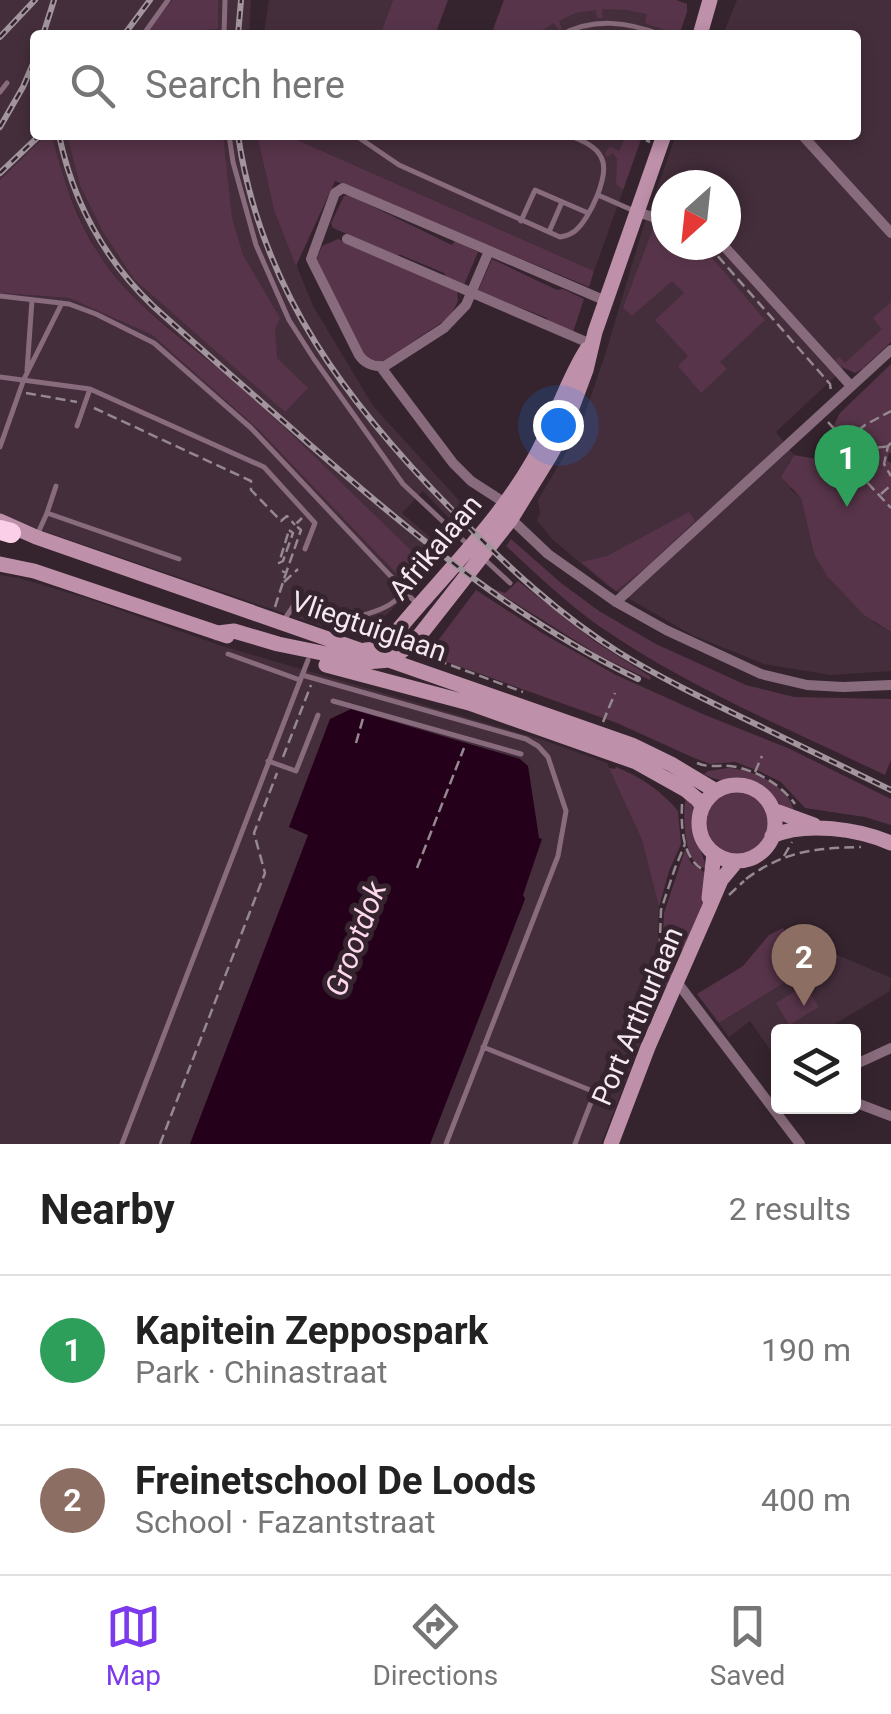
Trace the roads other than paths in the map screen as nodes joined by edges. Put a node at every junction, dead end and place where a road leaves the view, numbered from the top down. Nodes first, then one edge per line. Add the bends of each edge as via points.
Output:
1 (168, 0) edge
2 (225, 0) edge
3 (710, 1) edge
4 (147, 30) edge
5 (224, 30) edge
6 (574, 30) edge
7 (648, 30) edge
8 (705, 30) edge
9 (7, 83) dead end
10 (0, 92) edge
11 (230, 140) edge
12 (362, 140) edge
13 (580, 140) edge
14 (662, 140) edge
15 (807, 140) edge
16 (598, 195) junction
17 (562, 202) junction
18 (637, 212) junction
19 (588, 213) junction
20 (651, 216) edge
21 (522, 221) junction
22 (548, 232) junction
23 (891, 232) edge
24 (347, 239) dead end
25 (489, 252) junction
26 (737, 260) edge
27 (472, 293) junction
28 (0, 296) edge
29 (32, 300) junction
30 (606, 301) junction
31 (62, 303) junction
32 (591, 344) junction
33 (891, 350) edge
34 (380, 366) junction
35 (0, 377) edge
36 (25, 377) junction
37 (851, 386) junction
38 (90, 390) junction
39 (77, 426) dead end
40 (0, 447) edge
41 (56, 486) dead end
42 (508, 511) junction
43 (47, 513) junction
44 (6, 527) edge
45 (36, 536) junction
46 (305, 549) dead end
47 (476, 552) junction
48 (179, 559) dead end
49 (4, 563) edge
50 (510, 583) dead end
51 (398, 584) junction
52 (616, 602) junction
53 (418, 605) junction
54 (277, 620) junction
55 (395, 632) junction
56 (218, 634) junction
57 (418, 644) junction
58 (361, 650) junction
59 (228, 654) dead end
60 (390, 660) junction
61 (303, 672) junction
62 (426, 673) junction
63 (400, 684) junction
64 (891, 685) edge
65 (334, 701) dead end
66 (318, 715) dead end
67 (521, 754) dead end
68 (268, 761) junction
69 (716, 791) junction
70 (702, 806) junction
71 (773, 810) junction
72 (827, 829) junction
73 (772, 836) junction
74 (891, 843) edge
75 (714, 852) junction
76 (736, 862) junction
77 (709, 908) junction
78 (678, 982) junction
79 (484, 1048) junction
80 (891, 1048) edge
81 (861, 1062) edge
82 (771, 1097) edge
83 (861, 1105) edge
84 (782, 1114) edge
85 (891, 1116) edge
86 (122, 1144) edge
87 (446, 1144) edge
88 (576, 1144) edge
89 (611, 1144) edge
90 (800, 1144) edge

1 - 4 lane
2 - 5 lane
3 - 8 main road
6 - 7 lane via 605,22
9 - 10 lane
11 - 47 lane via 244,208 289,320 404,484
12 - 21 lane via 399,165
13 - 16 lane via 604,160
14 - 18 main road, Afrikalaan
15 - 23 street
16 - 18 lane
16 - 19 lane
17 - 19 lane
17 - 21 lane via 535,190
17 - 22 lane
18 - 20 street
18 - 30 main road, Afrikalaan
19 - 22 lane via 572,234
21 - 22 lane
24 - 27 street
25 - 27 street
25 - 30 street
25 - 34 street via 343,188 335,193 311,259 363,362
26 - 37 street
27 - 32 street
27 - 34 street via 444,328
28 - 29 lane
29 - 31 lane
29 - 36 lane
30 - 32 main road, Afrikalaan
31 - 36 lane
31 - 51 lane via 154,343 251,428
32 - 42 main road, Afrikalaan
33 - 37 street
34 - 42 street via 453,463
35 - 36 lane
36 - 38 lane
36 - 40 lane
37 - 52 street
38 - 39 lane
38 - 46 lane via 266,470 315,523
41 - 43 lane
42 - 47 main road, Afrikalaan
42 - 52 street via 548,554
43 - 45 lane
43 - 48 lane
44 - 45 main road, Vliegtuiglaan
45 - 54 main road, Vliegtuiglaan
47 - 50 lane
47 - 53 main road, Afrikalaan
47 - 57 main road, Afrikalaan
49 - 56 main road, Vliegtuiglaan
51 - 53 lane
51 - 54 lane via 396,602 382,609 337,619 300,603
52 - 64 street via 760,674 807,685
53 - 55 main road, Afrikalaan
54 - 58 main road, Vliegtuiglaan
55 - 58 main road via 378,649
55 - 60 main road, Afrikalaan
56 - 60 main road via 234,631 344,659
56 - 61 main road, Vliegtuiglaan
57 - 60 main road, Afrikalaan
57 - 62 main road
58 - 60 main road, Vliegtuiglaan
59 - 61 lane
60 - 62 main road, Vliegtuiglaan
60 - 63 main road
61 - 63 main road, Vliegtuiglaan
61 - 68 lane
61 - 79 lane via 526,739 548,757 566,810 558,856
62 - 69 main road, Vliegtuiglaan via 632,746
63 - 70 main road, Vliegtuiglaan via 636,762
65 - 67 lane
66 - 68 lane via 296,771
68 - 86 lane
69 - 70 main road
69 - 71 main road, Port Arthurlaan via 746,786
70 - 75 main road, Port Arthurlaan via 701,836
71 - 72 main road, Port Arthurlaan
71 - 73 main road
72 - 73 main road, Port Arthurlaan
72 - 74 main road, Port Arthurlaan
73 - 76 main road, Port Arthurlaan via 758,854
75 - 76 main road
75 - 77 main road, Port Arthurlaan
76 - 77 main road, Port Arthurlaan
77 - 78 main road, Port Arthurlaan
78 - 82 street
78 - 89 main road, Port Arthurlaan
79 - 87 lane
79 - 88 lane via 595,1092
80 - 81 street
83 - 85 street
84 - 90 street

